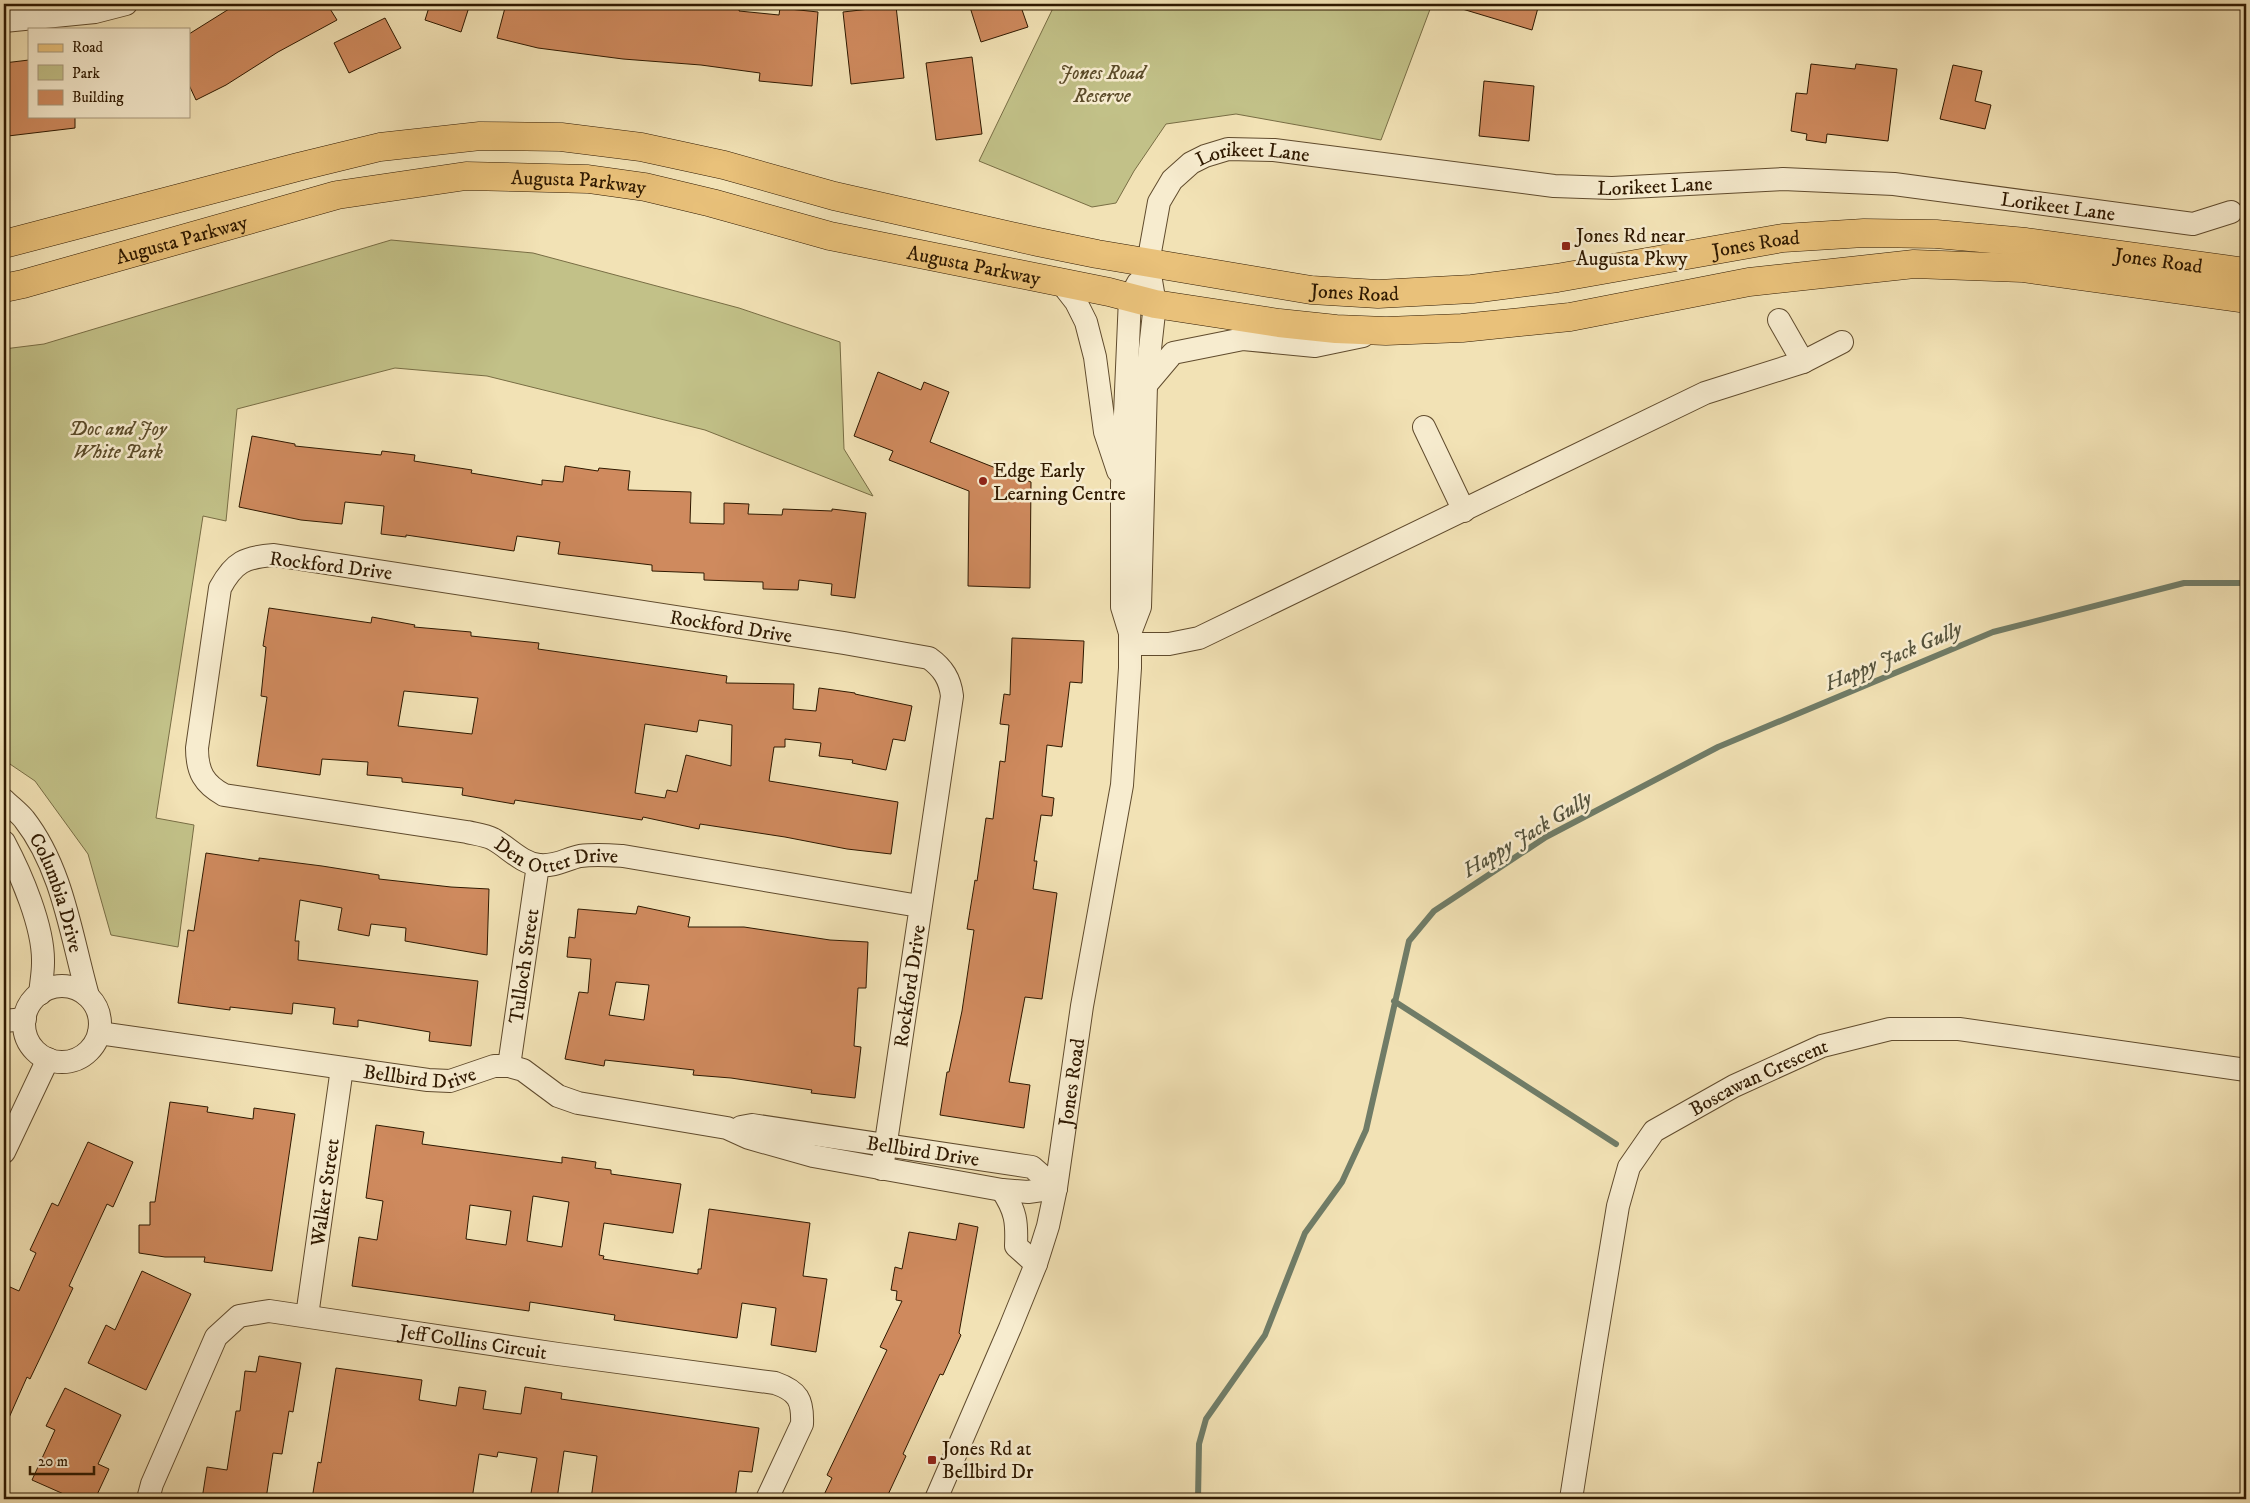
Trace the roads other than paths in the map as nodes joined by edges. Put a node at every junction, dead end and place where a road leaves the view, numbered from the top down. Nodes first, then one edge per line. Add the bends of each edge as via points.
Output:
1 (126, 4) edge
2 (4, 22) edge
3 (2231, 212) dead end
4 (4, 244) edge
5 (1148, 262) junction
6 (2246, 272) edge
7 (1062, 284) junction
8 (4, 288) edge
9 (2246, 299) edge
10 (1142, 301) junction
11 (1779, 320) dead end
12 (1386, 331) junction
13 (1842, 342) dead end
14 (1803, 362) junction
15 (1146, 385) junction
16 (1424, 427) dead end
17 (1122, 484) junction
18 (1464, 511) junction
19 (1130, 639) junction
20 (203, 779) joint
21 (4, 800) edge
22 (4, 842) edge
23 (538, 865) junction
24 (919, 906) junction
25 (40, 994) junction
26 (88, 996) junction
27 (14, 1020) edge
28 (99, 1033) junction
29 (48, 1059) junction
30 (509, 1066) junction
31 (342, 1068) junction
32 (2246, 1070) edge
33 (727, 1128) junction
34 (886, 1144) junction
35 (4, 1152) edge
36 (882, 1169) junction
37 (1056, 1188) junction
38 (1002, 1190) junction
39 (1036, 1264) junction
40 (307, 1316) junction
41 (148, 1499) edge
42 (767, 1499) edge
43 (936, 1499) edge
44 (1572, 1499) edge

1 - 2 street via 95,12
3 - 5 street, Lorikeet Lane via 2193,224 1894,184 1783,179 1612,188 1554,186 1274,150 1228,148 1191,163 1172,180 1159,202
4 - 5 main road, Augusta Parkway via 380,147 480,136 561,137 641,147 932,219
5 - 6 main road, Jones Road via 1311,290 1378,294 1472,290 1783,238 1882,233 2026,242
5 - 10 street, Jones Road
7 - 8 main road, Augusta Parkway via 830,236 644,187 588,179 466,176 336,195
7 - 10 main road, Augusta Parkway
7 - 17 street via 1086,322 1095,357 1105,432
9 - 12 main road, Jones Road via 2022,268 1914,264 1749,282 1570,317
10 - 12 main road, Jones Road via 1278,323
10 - 15 street, Jones Road
10 - 17 street, Jones Road
11 - 14 street
12 - 15 street via 1315,346 1244,339 1173,353
13 - 14 street
14 - 18 street via 1705,393
15 - 19 street, Jones Road via 1140,607
16 - 18 street
17 - 19 street, Jones Road via 1122,607
18 - 19 street via 1198,638 1169,644
19 - 37 street, Jones Road via 1129,713 1122,785 1078,1033
20 - 23 street, Den Otter Drive via 224,795 490,838 524,861
20 - 24 street, Rockford Drive via 197,763 197,748 220,588 227,574 240,561 256,556 274,555 929,658 945,674 952,696
21 - 26 street, Columbia Drive via 23,818 46,854 60,891
22 - 25 street, Columbia Drive via 30,902 40,941 43,962
23 - 24 street, Den Otter Drive via 556,865 598,854 623,856
23 - 30 street, Tulloch Street
24 - 34 street, Rockford Drive
25 - 26 street via 59,986 74,988
25 - 27 street
26 - 28 street via 99,1013
27 - 29 street via 25,1032 29,1043
28 - 29 street via 94,1045 74,1060
28 - 31 street, Bellbird Drive
29 - 35 street
30 - 31 street, Bellbird Drive via 494,1066 450,1081
30 - 33 street, Bellbird Drive via 523,1070 558,1096 578,1103
31 - 40 street, Walker Street
32 - 44 street, Boscawan Crescent via 1959,1029 1890,1029 1822,1046 1734,1086 1654,1130 1629,1167 1618,1206
33 - 34 street, Bellbird Drive via 752,1125
33 - 36 street, Bellbird Drive via 749,1138 813,1156
34 - 36 street, Rockford Drive
34 - 37 street, Bellbird Drive via 1032,1167
36 - 38 street, Bellbird Drive
37 - 38 street, Bellbird Drive via 1028,1192
37 - 39 street, Jones Road
38 - 39 street via 1010,1201 1017,1223 1016,1246
39 - 43 street, Jones Road
40 - 41 street, Jeff Collins Circuit via 269,1311 239,1316 216,1337
40 - 42 street, Jeff Collins Circuit via 788,1388 798,1396 803,1412 802,1424

